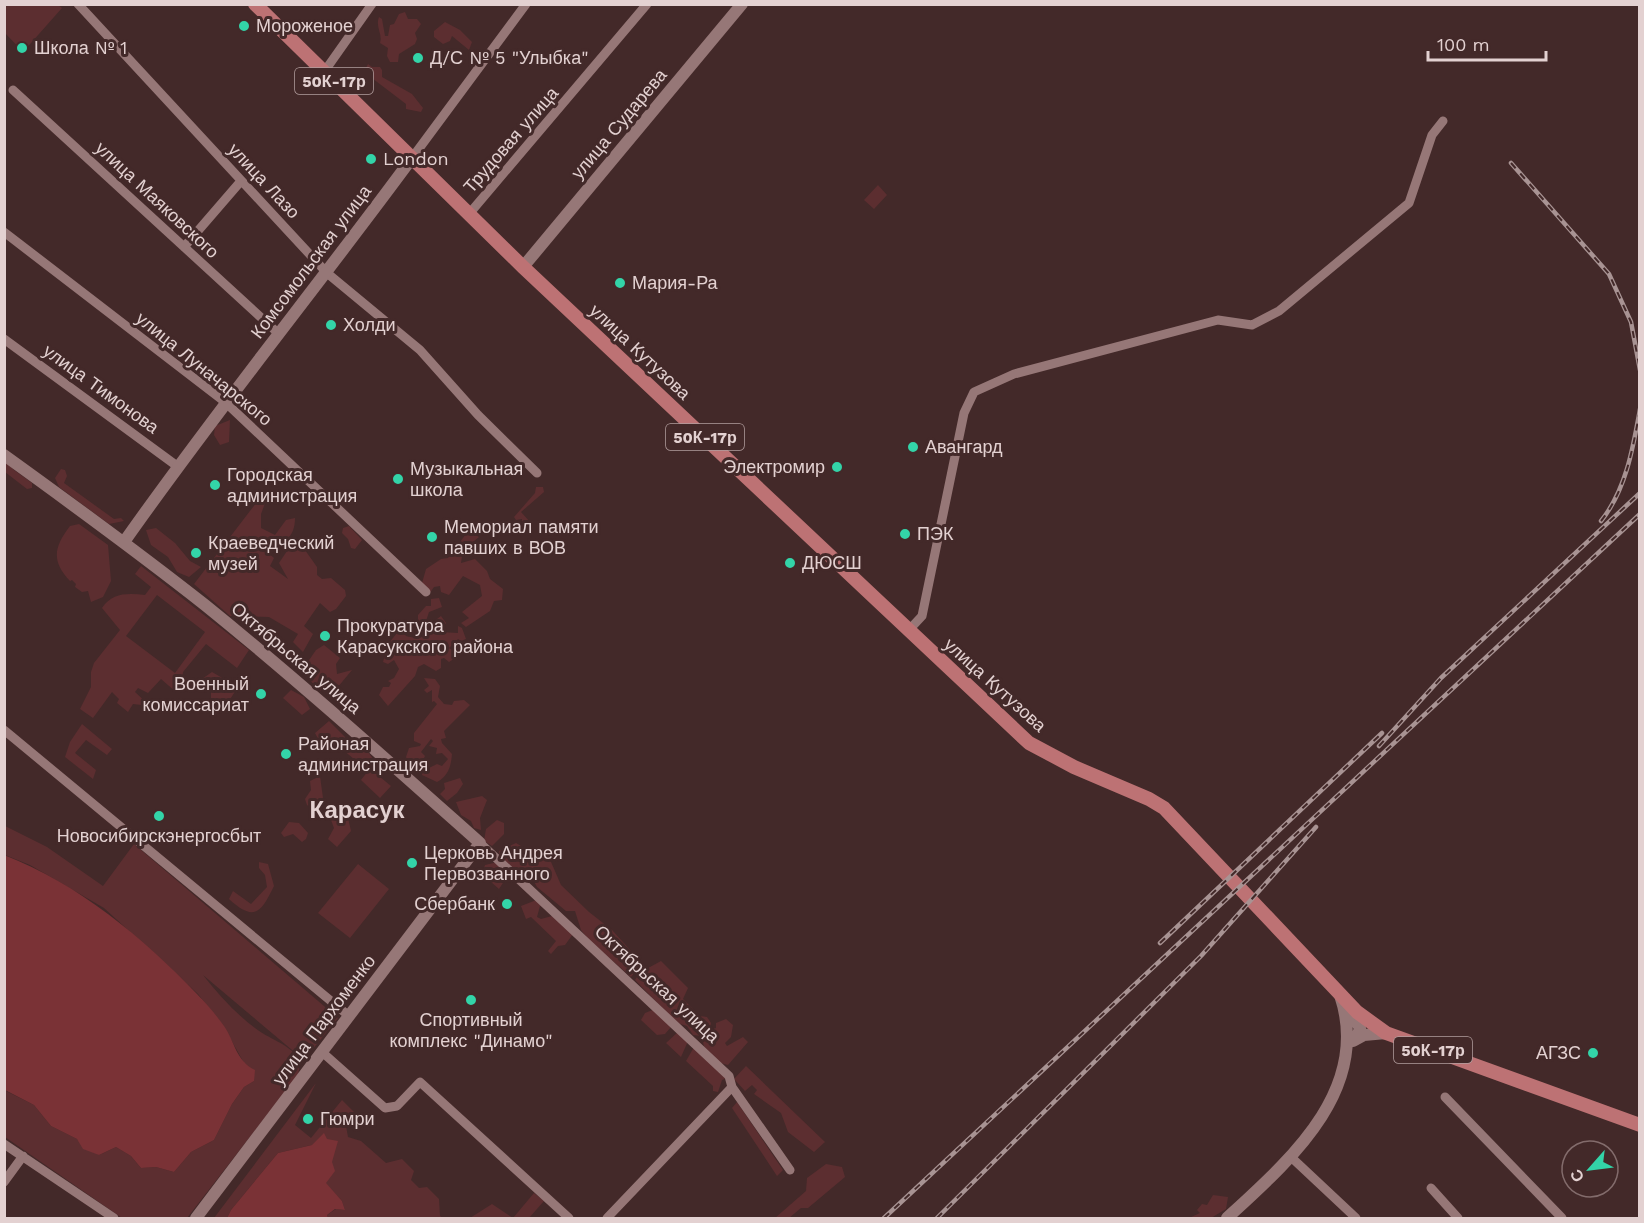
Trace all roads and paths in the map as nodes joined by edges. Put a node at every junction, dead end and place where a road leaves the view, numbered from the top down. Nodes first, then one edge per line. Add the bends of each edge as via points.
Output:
1 (78, 4) edge
2 (255, 4) edge
3 (372, 4) edge
4 (526, 4) edge
5 (647, 4) edge
6 (742, 4) edge
7 (324, 72) junction
8 (13, 90) dead end
9 (1443, 121) dead end
10 (412, 158) junction
11 (241, 180) junction
12 (469, 214) junction
13 (4, 232) edge
14 (184, 247) junction
15 (523, 267) junction
16 (327, 273) junction
17 (279, 334) junction
18 (4, 339) edge
19 (225, 402) junction
20 (4, 455) edge
21 (177, 466) junction
22 (537, 473) dead end
23 (124, 542) junction
24 (426, 592) dead end
25 (909, 630) junction
26 (4, 730) edge
27 (480, 843) junction
28 (1340, 995) junction
29 (349, 1017) junction
30 (1363, 1021) junction
31 (1386, 1033) junction
32 (1353, 1035) junction
33 (322, 1052) junction
34 (732, 1087) junction
35 (1445, 1097) dead end
36 (1640, 1125) edge
37 (4, 1143) edge
38 (23, 1156) junction
39 (1292, 1158) junction
40 (790, 1170) dead end
41 (4, 1182) edge
42 (1431, 1188) dead end
43 (114, 1218) edge
44 (196, 1218) edge
45 (569, 1218) edge
46 (607, 1218) edge
47 (1227, 1218) edge
48 (1356, 1218) edge
49 (1458, 1218) edge
50 (1562, 1218) edge

1 - 11 street, улица Лазо
2 - 7 main road, улица Кутузова / 50К-17р
3 - 7 street
4 - 10 street, Комсомольская улица
5 - 12 street, Трудовая улица
6 - 15 street, улица Сударева
7 - 10 main road, улица Кутузова / 50К-17р
8 - 14 street, улица Маяковского
9 - 25 street via 1432,135 1409,203 1279,311 1252,325 1218,320 1014,374 974,392 964,413 922,615
10 - 12 main road, улица Кутузова / 50К-17р
10 - 16 street, Комсомольская улица
11 - 14 street
11 - 16 street, улица Лазо
12 - 15 main road, улица Кутузова / 50К-17р
13 - 19 street, улица Луначарского
14 - 17 street, улица Маяковского
15 - 25 main road, улица Кутузова / 50К-17р
16 - 17 street, Комсомольская улица
16 - 22 street, улица Лазо via 420,350
17 - 19 street, Комсомольская улица
18 - 21 street, улица Тимонова
19 - 21 street, Комсомольская улица
19 - 24 street, улица Луначарского
20 - 23 street, Октябрьская улица
21 - 23 street, Комсомольская улица
23 - 27 street, Октябрьская улица via 286,673
25 - 28 main road, улица Кутузова / 50К-17р via 1029,743 1149,799 1177,819
26 - 29 street
27 - 29 street, улица Пархоменко
27 - 34 street, Октябрьская улица via 729,1076
28 - 30 main road, 50К-17р
28 - 32 street
29 - 33 street, улица Пархоменко
30 - 31 main road, 50К-17р
30 - 32 street via 1352,1023
31 - 32 street
31 - 36 main road, 50К-17р
32 - 39 street via 1331,1099
33 - 44 street, улица Пархоменко
33 - 45 street via 385,1108 397,1106 420,1082
34 - 40 street, Октябрьская улица
34 - 46 street
35 - 50 street
37 - 38 street
38 - 41 street
38 - 43 street
39 - 47 street
39 - 48 street
42 - 49 street

